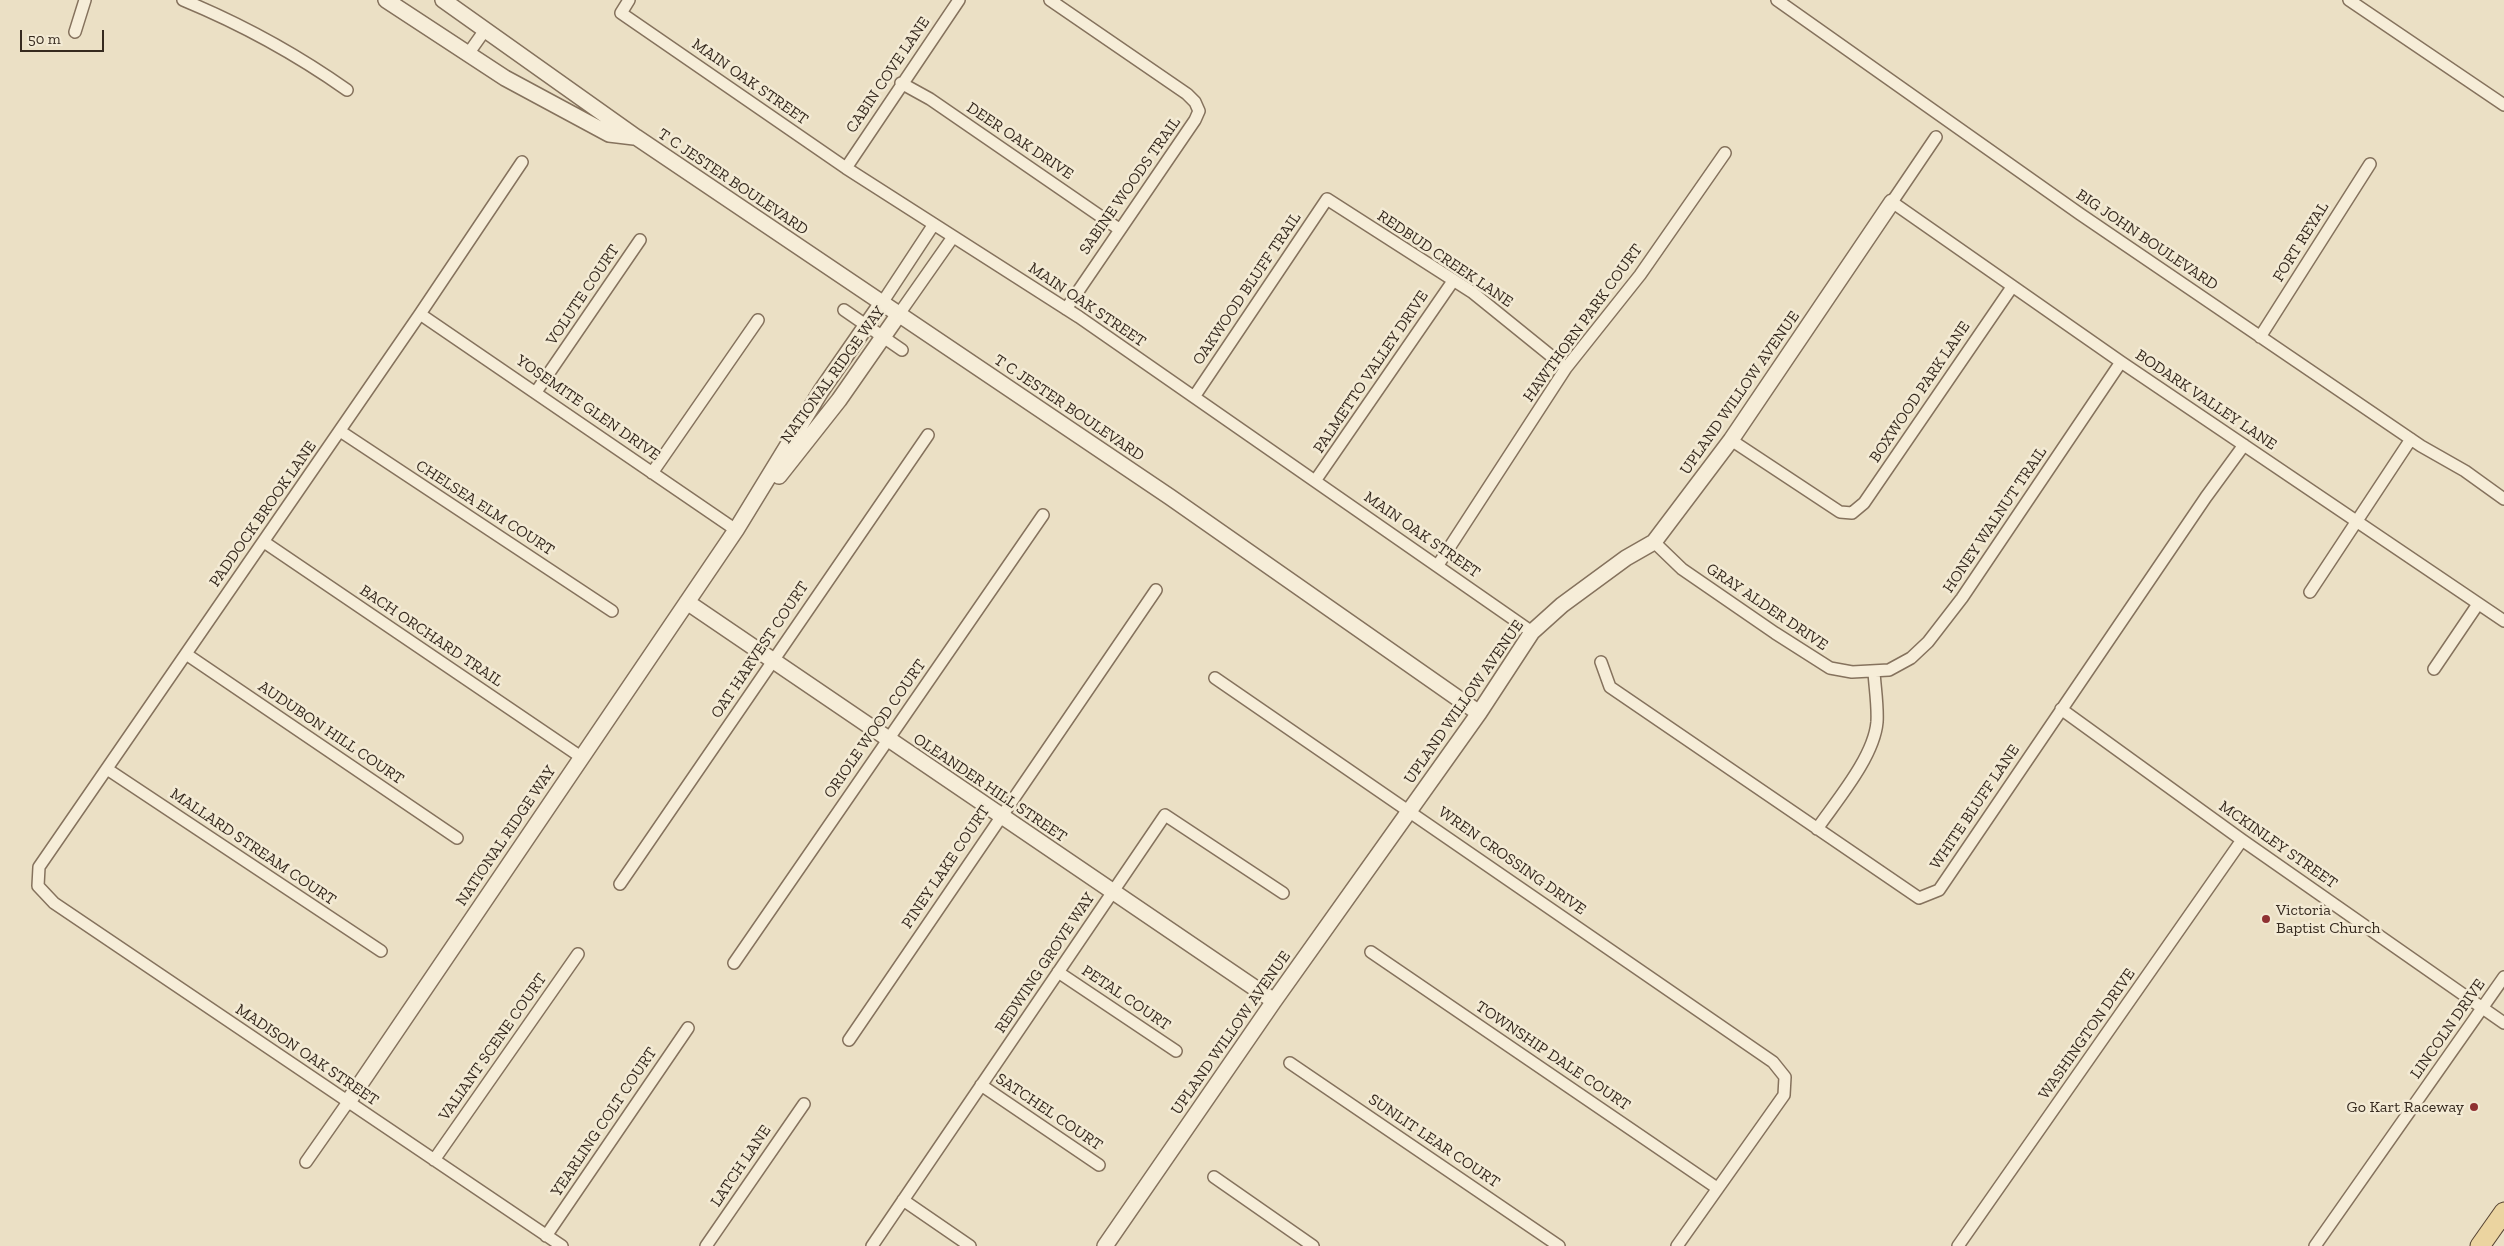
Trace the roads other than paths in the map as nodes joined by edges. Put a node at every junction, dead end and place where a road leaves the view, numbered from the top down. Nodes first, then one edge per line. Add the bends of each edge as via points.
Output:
1 (85, 0) edge
2 (183, 0) edge
3 (386, 0) edge
4 (443, 0) edge
5 (630, 0) edge
6 (959, 0) edge
7 (1050, 0) edge
8 (1777, 0) edge
9 (2349, 0) edge
10 (485, 30) junction
11 (75, 32) dead end
12 (468, 54) junction
13 (901, 83) junction
14 (347, 90) dead end
15 (2504, 105) edge
16 (636, 137) junction
17 (1936, 138) dead end
18 (1725, 153) dead end
19 (522, 162) dead end
20 (2370, 164) dead end
21 (846, 168) junction
22 (1327, 199) joint
23 (1892, 202) junction
24 (934, 224) junction
25 (1119, 229) junction
26 (953, 237) junction
27 (640, 240) dead end
28 (1453, 280) junction
29 (2012, 287) junction
30 (882, 303) junction
31 (1066, 309) junction
32 (844, 310) dead end
33 (420, 314) junction
34 (899, 314) junction
35 (758, 320) dead end
36 (866, 326) junction
37 (883, 337) junction
38 (2260, 337) junction
39 (902, 350) dead end
40 (2121, 362) junction
41 (1566, 368) junction
42 (536, 392) junction
43 (1194, 397) junction
44 (340, 431) junction
45 (928, 435) dead end
46 (1731, 440) junction
47 (2411, 440) junction
48 (2244, 445) junction
49 (652, 473) junction
50 (1316, 481) junction
51 (2504, 500) edge
52 (1043, 515) dead end
53 (2355, 521) junction
54 (736, 530) junction
55 (264, 542) junction
56 (1654, 542) junction
57 (1438, 565) junction
58 (1156, 590) dead end
59 (2310, 592) dead end
60 (687, 602) junction
61 (2478, 604) junction
62 (612, 611) dead end
63 (2504, 621) edge
64 (1532, 632) junction
65 (186, 654) junction
66 (773, 660) junction
67 (1601, 662) dead end
68 (2434, 669) dead end
69 (1874, 672) junction
70 (1215, 678) dead end
71 (2061, 709) junction
72 (1479, 713) junction
73 (888, 739) junction
74 (581, 757) junction
75 (107, 769) junction
76 (1411, 811) junction
77 (1000, 816) junction
78 (1817, 828) junction
79 (457, 838) dead end
80 (2242, 840) junction
81 (620, 884) dead end
82 (38, 886) joint
83 (1112, 893) junction
84 (1283, 893) dead end
85 (381, 951) dead end
86 (1371, 952) dead end
87 (578, 954) dead end
88 (734, 963) dead end
89 (1058, 972) junction
90 (2504, 977) edge
91 (1274, 1001) junction
92 (2483, 1008) junction
93 (2504, 1023) edge
94 (688, 1028) dead end
95 (848, 1040) dead end
96 (1176, 1051) dead end
97 (1290, 1063) dead end
98 (981, 1085) junction
99 (348, 1102) junction
100 (804, 1104) dead end
101 (434, 1160) junction
102 (306, 1162) dead end
103 (1099, 1165) dead end
104 (1214, 1177) dead end
105 (1717, 1188) junction
106 (903, 1200) junction
107 (2504, 1212) edge
108 (546, 1236) junction
109 (562, 1246) edge
110 (706, 1246) edge
111 (872, 1246) edge
112 (970, 1246) edge
113 (1105, 1246) edge
114 (1313, 1246) edge
115 (1559, 1246) edge
116 (1677, 1246) edge
117 (1958, 1246) edge
118 (2316, 1246) edge
119 (2480, 1246) edge

1 - 11 street
2 - 14 street via 271,42
3 - 12 street, T C JESTER BOULEVARD
4 - 10 street, T C JESTER BOULEVARD
5 - 21 street, MAIN OAK STREET via 621,13
6 - 13 street, CABIN COVE LANE
7 - 25 street, SABINE WOODS TRAIL via 1187,94 1198,111 1195,120
8 - 38 street, BIG JOHN BOULEVARD
9 - 15 street
10 - 12 street
10 - 16 street, T C JESTER BOULEVARD
12 - 16 street, T C JESTER BOULEVARD via 608,134
13 - 21 street, CABIN COVE LANE
13 - 25 street, DEER OAK DRIVE via 930,99
16 - 30 street, T C JESTER BOULEVARD
17 - 23 street, UPLAND WILLOW AVENUE
18 - 41 street, HAWTHORN PARK COURT via 1640,274
19 - 33 street, PADDOCK BROOK LANE
20 - 38 street, FORT REYAL
21 - 24 street, MAIN OAK STREET
22 - 28 street, REDBUD CREEK LANE
22 - 43 street, OAKWOOD BLUFF TRAIL
23 - 29 street, BODARK VALLEY LANE
23 - 46 street, UPLAND WILLOW AVENUE
24 - 26 street, MAIN OAK STREET
24 - 30 street, NATIONAL RIDGE WAY
25 - 31 street, SABINE WOODS TRAIL
26 - 31 street, MAIN OAK STREET
26 - 34 street, NATIONAL RIDGE WAY
27 - 42 street, VOLUTE COURT
28 - 41 street, REDBUD CREEK LANE
28 - 50 street, PALMETTO VALLEY DRIVE
29 - 40 street, BODARK VALLEY LANE
29 - 46 street, BOXWOOD PARK LANE via 1864,503 1852,513 1840,512
30 - 34 street, T C JESTER BOULEVARD
30 - 36 street, NATIONAL RIDGE WAY
31 - 43 street, MAIN OAK STREET
32 - 36 street
33 - 42 street, YOSEMITE GLEN DRIVE
33 - 44 street, PADDOCK BROOK LANE
34 - 37 street, NATIONAL RIDGE WAY
34 - 72 street, T C JESTER BOULEVARD via 1170,496
35 - 49 street
36 - 37 street
36 - 54 street, NATIONAL RIDGE WAY via 821,391
37 - 39 street
37 - 54 street, NATIONAL RIDGE WAY via 839,400
38 - 47 street, BIG JOHN BOULEVARD
40 - 48 street, BODARK VALLEY LANE
40 - 69 street, HONEY WALNUT TRAIL via 1962,598 1928,642 1911,658 1889,670
41 - 57 street, HAWTHORN PARK COURT
42 - 49 street, YOSEMITE GLEN DRIVE
43 - 50 street, MAIN OAK STREET
44 - 55 street, PADDOCK BROOK LANE
44 - 62 street, CHELSEA ELM COURT
45 - 66 street, OAT HARVEST COURT
46 - 56 street, UPLAND WILLOW AVENUE
47 - 51 street, BIG JOHN BOULEVARD via 2465,471
47 - 53 street
48 - 53 street, BODARK VALLEY LANE
48 - 71 street, WHITE BLUFF LANE
49 - 54 street, YOSEMITE GLEN DRIVE
50 - 57 street, MAIN OAK STREET
52 - 73 street, ORIOLE WOOD COURT
53 - 59 street
53 - 61 street, BODARK VALLEY LANE
54 - 60 street, NATIONAL RIDGE WAY
55 - 65 street, PADDOCK BROOK LANE
55 - 74 street, BACH ORCHARD TRAIL
56 - 64 street, UPLAND WILLOW AVENUE via 1626,558 1562,605
56 - 69 street, GRAY ALDER DRIVE via 1682,569 1830,668
57 - 64 street, MAIN OAK STREET
58 - 77 street, PINEY LAKE COURT
60 - 66 street, OLEANDER HILL STREET
60 - 74 street, NATIONAL RIDGE WAY
61 - 63 street, BODARK VALLEY LANE
61 - 68 street
64 - 72 street, UPLAND WILLOW AVENUE
65 - 75 street, PADDOCK BROOK LANE
65 - 79 street, AUDUBON HILL COURT
66 - 73 street, OLEANDER HILL STREET
66 - 81 street, OAT HARVEST COURT
67 - 78 street, WHITE BLUFF LANE via 1610,687
69 - 78 street via 1877,722 1872,740 1862,761
70 - 76 street, WREN CROSSING DRIVE
71 - 78 street, WHITE BLUFF LANE via 1939,890 1918,898
71 - 80 street, MCKINLEY STREET
72 - 76 street, UPLAND WILLOW AVENUE
73 - 77 street, OLEANDER HILL STREET
73 - 88 street, ORIOLE WOOD COURT
74 - 99 street, NATIONAL RIDGE WAY
75 - 82 street, PADDOCK BROOK LANE via 39,867
75 - 85 street, MALLARD STREAM COURT
76 - 91 street, UPLAND WILLOW AVENUE
76 - 105 street, WREN CROSSING DRIVE via 1773,1062 1785,1077 1784,1095
77 - 83 street, OLEANDER HILL STREET
77 - 95 street, PINEY LAKE COURT
80 - 92 street, MCKINLEY STREET
80 - 117 street, WASHINGTON DRIVE
82 - 99 street, MADISON OAK STREET via 54,903
83 - 84 street, REDWING GROVE WAY via 1165,816
83 - 89 street, REDWING GROVE WAY
83 - 91 street, OLEANDER HILL STREET
86 - 105 street, TOWNSHIP DALE COURT
87 - 101 street, VALIANT SCENE COURT
89 - 96 street, PETAL COURT
89 - 98 street, REDWING GROVE WAY
90 - 92 street, LINCOLN DRIVE
91 - 113 street, UPLAND WILLOW AVENUE
92 - 93 street, MCKINLEY STREET
92 - 118 street, LINCOLN DRIVE
94 - 108 street, YEARLING COLT COURT
97 - 115 street, SUNLIT LEAR COURT
98 - 103 street, SATCHEL COURT
98 - 106 street, REDWING GROVE WAY
99 - 101 street, MADISON OAK STREET
99 - 102 street, NATIONAL RIDGE WAY
100 - 110 street, LATCH LANE
101 - 108 street, MADISON OAK STREET
104 - 114 street
105 - 116 street
106 - 111 street, REDWING GROVE WAY
106 - 112 street
107 - 119 main road
108 - 109 street, MADISON OAK STREET

